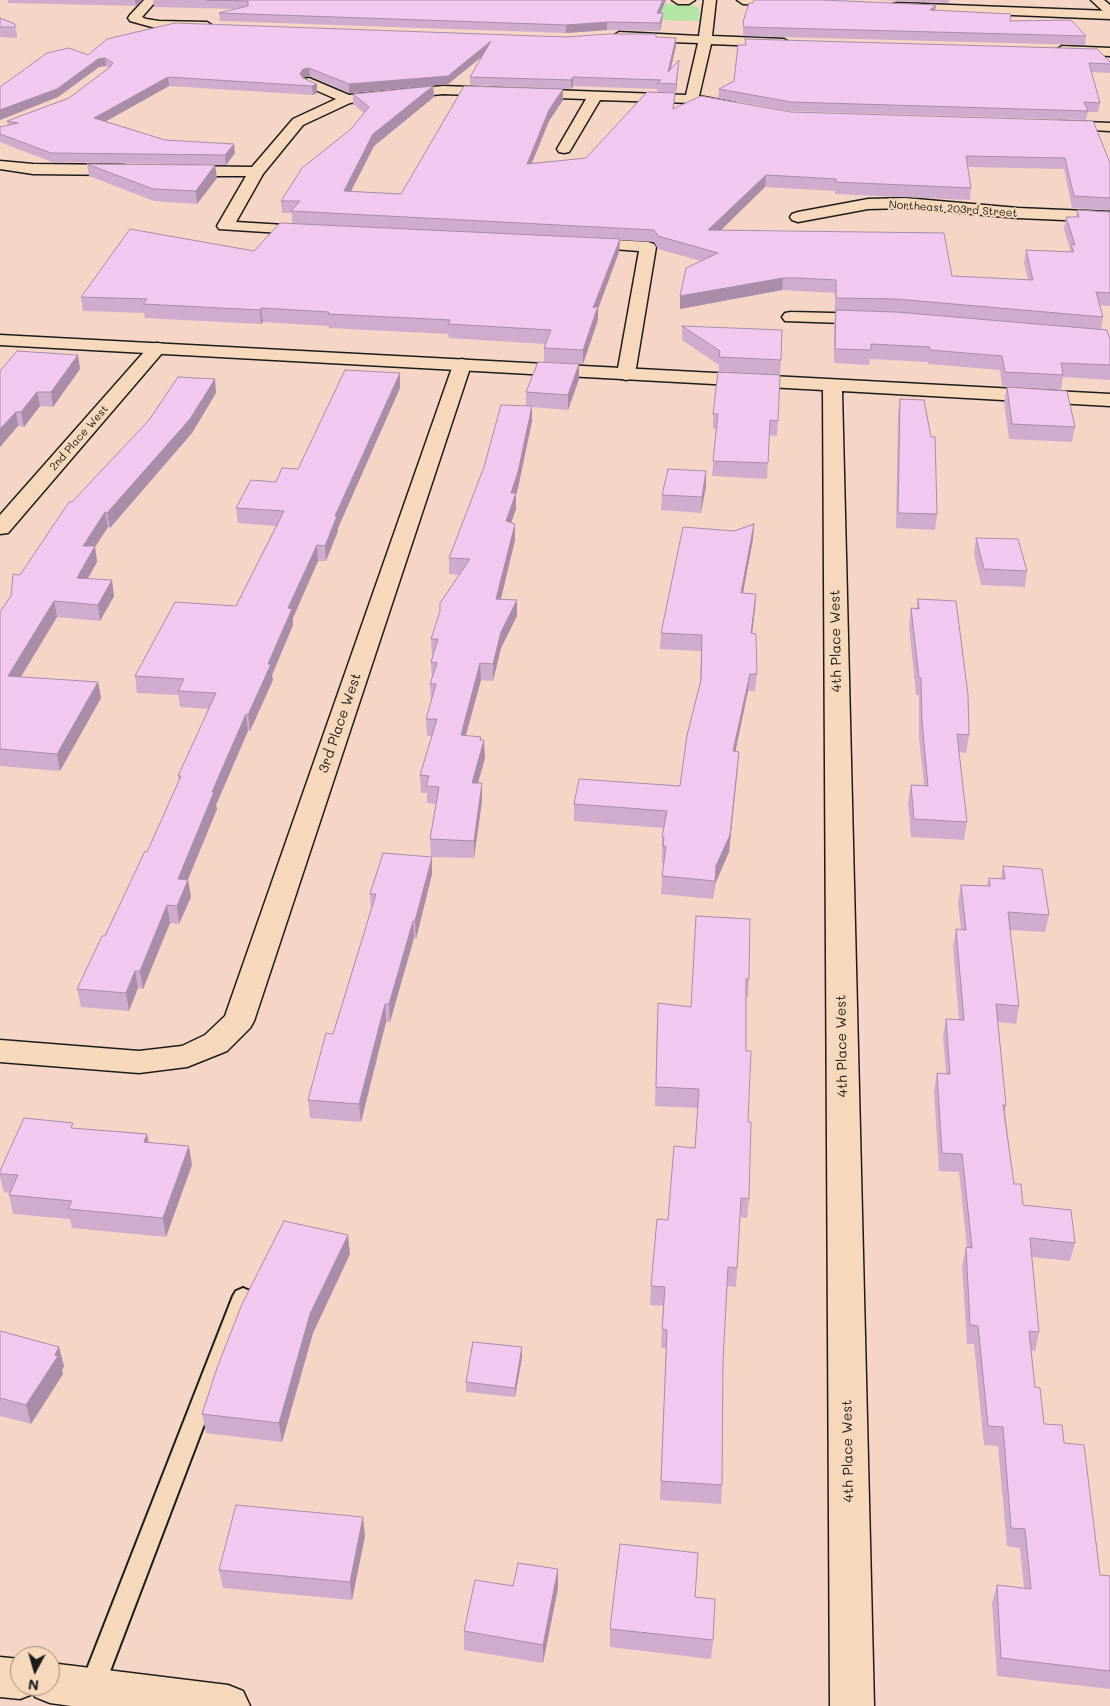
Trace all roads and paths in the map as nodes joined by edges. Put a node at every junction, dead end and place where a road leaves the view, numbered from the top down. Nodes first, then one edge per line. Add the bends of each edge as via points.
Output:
1 (151, 0) edge
2 (678, 0) edge
3 (689, 0) edge
4 (710, 0) edge
5 (743, 0) edge
6 (1097, 0) edge
7 (802, 3) edge
8 (881, 6) edge
9 (1110, 13) edge
10 (218, 27) edge
11 (606, 36) edge
12 (705, 41) junction
13 (794, 44) edge
14 (1051, 50) edge
15 (1110, 52) edge
16 (309, 82) edge
17 (595, 96) junction
18 (347, 99) junction
19 (692, 99) junction
20 (745, 108) edge
21 (1050, 125) edge
22 (1110, 127) edge
23 (564, 149) dead end
24 (0, 165) edge
25 (140, 171) edge
26 (169, 171) edge
27 (256, 172) junction
28 (798, 217) dead end
29 (1110, 217) edge
30 (324, 231) edge
31 (570, 243) edge
32 (791, 317) dead end
33 (886, 319) edge
34 (0, 340) edge
35 (157, 348) junction
36 (462, 366) junction
37 (626, 374) junction
38 (832, 386) junction
39 (1110, 400) edge
40 (0, 528) edge
41 (0, 1051) edge
42 (244, 1296) edge
43 (60, 1684) edge
44 (92, 1688) junction
45 (228, 1706) edge
46 (852, 1706) edge

1 - 10 street via 134,18 158,24
2 - 3 street
4 - 12 street
5 - 7 street
6 - 9 street
8 - 9 street
11 - 12 street
12 - 13 street
12 - 19 street
14 - 15 street
16 - 18 street
17 - 18 street via 443,90
17 - 19 street
17 - 23 street
18 - 27 street via 298,122
19 - 20 street
21 - 22 street
24 - 25 street via 33,169
26 - 27 street
27 - 30 street via 225,226
28 - 29 street, Northeast 203rd Street via 868,204 904,203
31 - 37 street via 648,247
32 - 33 street
34 - 35 street
35 - 36 street
35 - 40 street, 2nd Place West
36 - 37 street
36 - 41 street, 3rd Place West via 239,1021 216,1043 187,1056 139,1062
37 - 38 street
38 - 39 street
38 - 46 street, 4th Place West
42 - 44 lane
43 - 44 street
44 - 45 street

